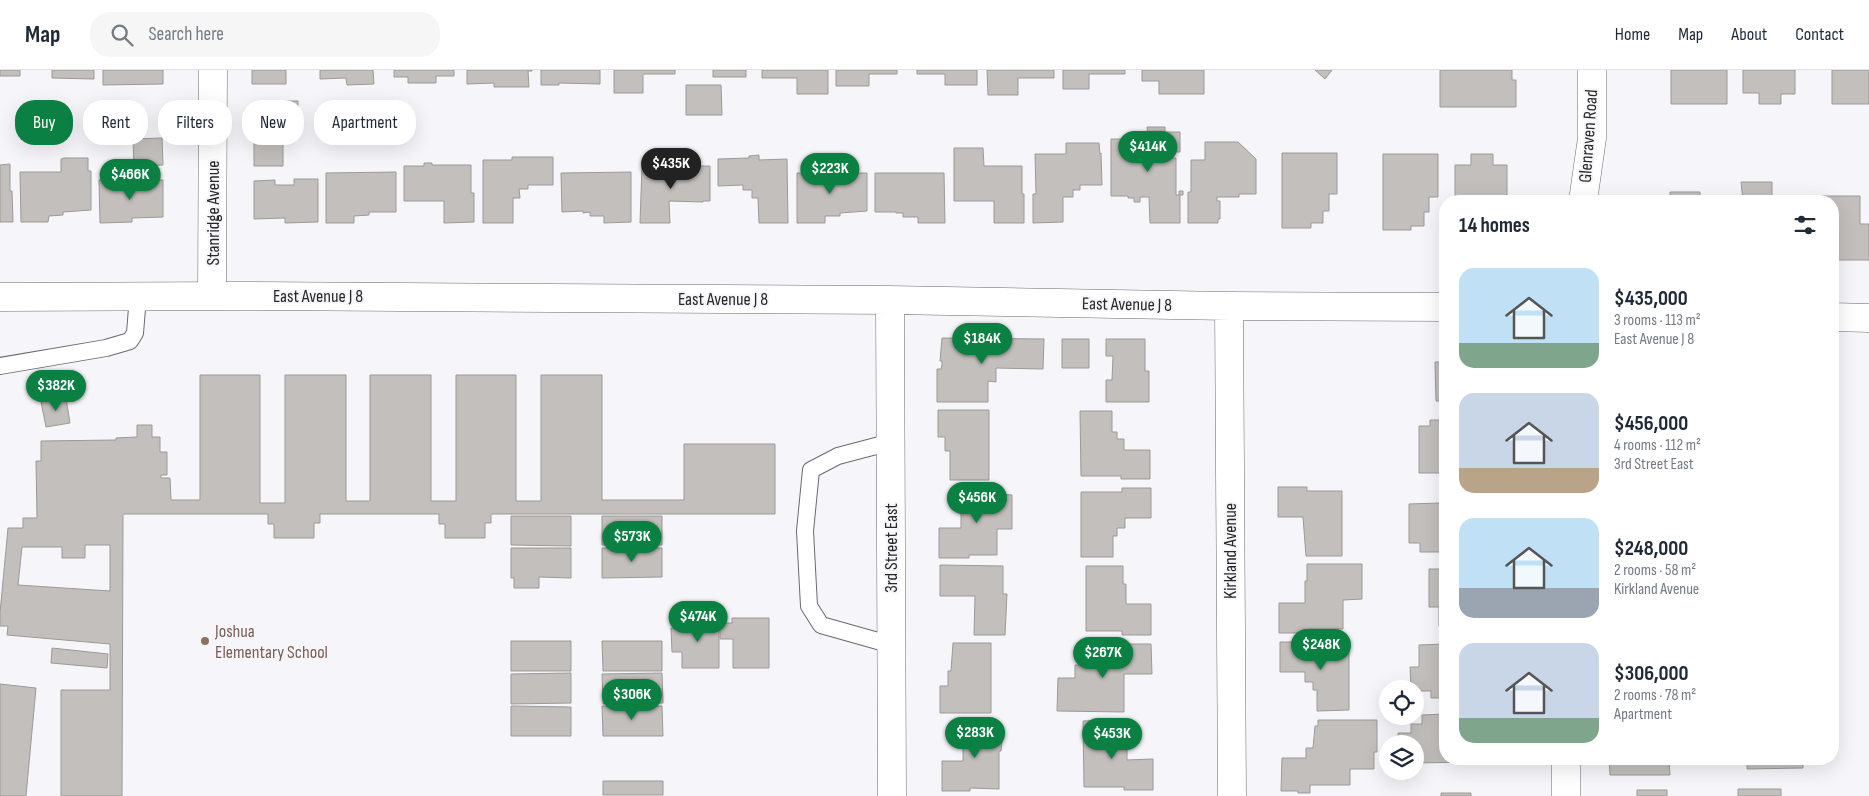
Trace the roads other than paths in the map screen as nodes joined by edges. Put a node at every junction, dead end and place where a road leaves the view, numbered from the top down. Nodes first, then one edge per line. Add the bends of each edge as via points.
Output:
1 (213, 70) edge
2 (1592, 70) edge
3 (1584, 195) edge
4 (138, 296) junction
5 (212, 296) junction
6 (0, 297) edge
7 (890, 300) junction
8 (1229, 306) junction
9 (1439, 307) edge
10 (1839, 317) edge
11 (1869, 318) edge
12 (0, 366) edge
13 (891, 442) junction
14 (892, 645) junction
15 (1566, 765) edge
16 (892, 796) edge
17 (1232, 796) edge
18 (1566, 796) edge

1 - 5 street, Stanridge Avenue
2 - 3 street, Glenraven Road via 1592,138
4 - 5 street, East Avenue J 8
4 - 6 street, East Avenue J 8
4 - 12 lane via 135,333 130,341
5 - 7 street, East Avenue J 8
7 - 8 street, East Avenue J 8
7 - 13 street, 3rd Street East
8 - 9 street, East Avenue J 8
8 - 17 street, Kirkland Avenue
10 - 11 street
13 - 14 street, 3rd Street East
13 - 14 lane via 838,456 811,470 805,531 810,606 821,625
14 - 16 street, 3rd Street East
15 - 18 street

